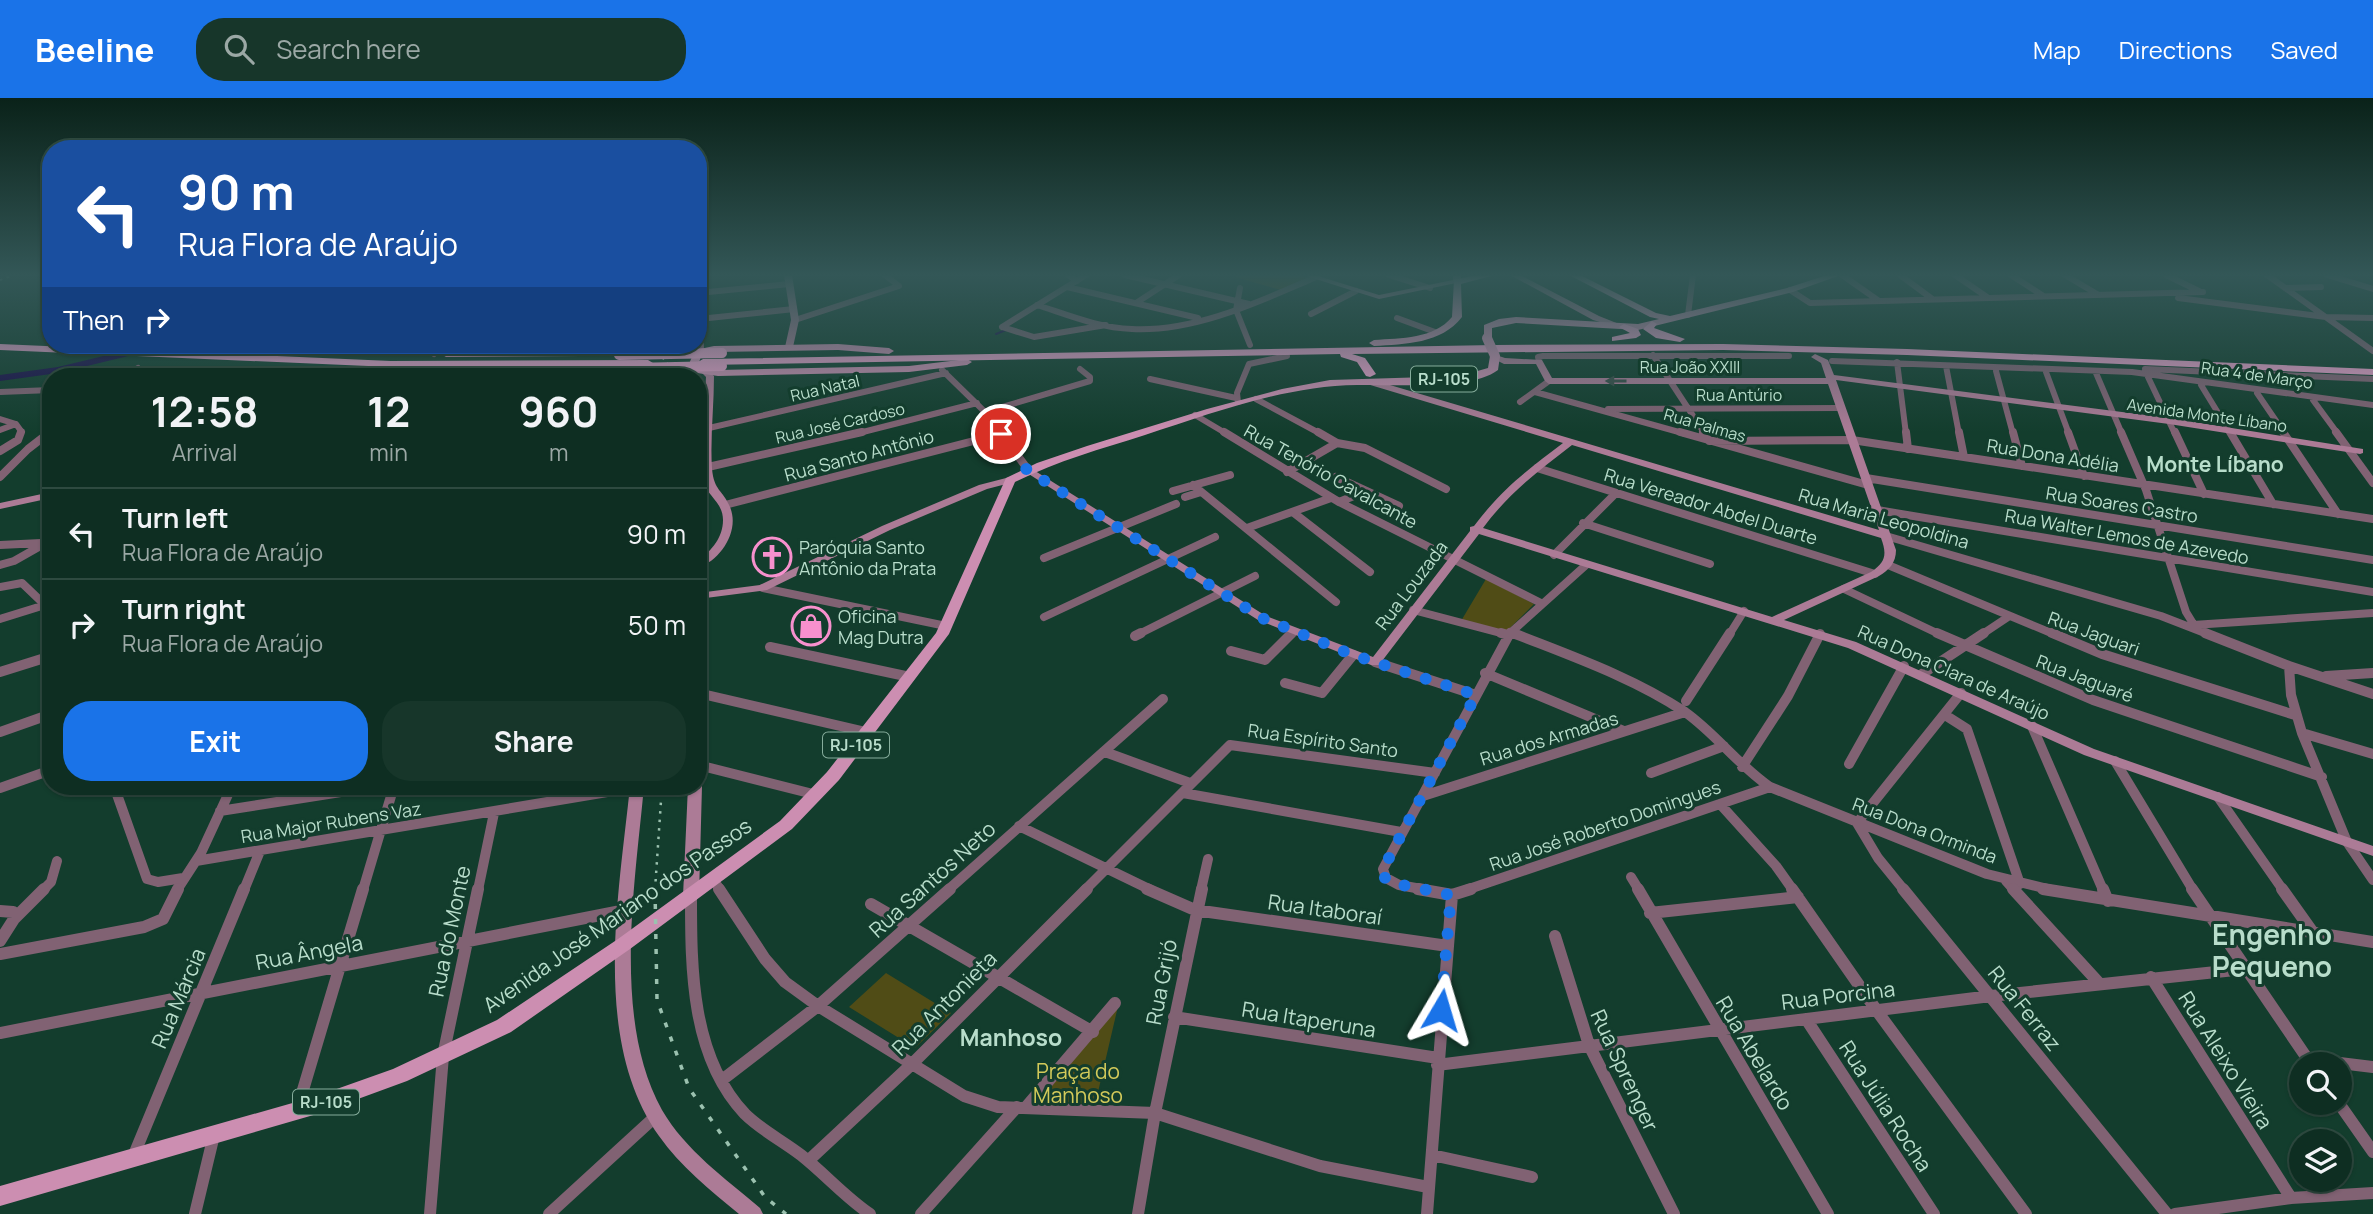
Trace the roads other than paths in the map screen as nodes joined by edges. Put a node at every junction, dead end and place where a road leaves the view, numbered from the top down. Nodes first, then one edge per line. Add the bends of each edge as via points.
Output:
1 (793, 327) edge
2 (1002, 327) edge
3 (1089, 327) edge
4 (1129, 327) edge
5 (1154, 327) edge
6 (1243, 327) edge
7 (1422, 327) edge
8 (1446, 327) edge
9 (1487, 327) edge
10 (1624, 327) edge
11 (1649, 327) edge
12 (2340, 327) edge
13 (1435, 332) junction
14 (1686, 339) junction
15 (1609, 340) junction
16 (42, 342) edge
17 (1374, 343) junction
18 (1250, 345) junction
19 (0, 346) edge
20 (42, 347) edge
21 (789, 347) junction
22 (889, 351) junction
23 (2373, 351) edge
24 (42, 352) edge
25 (1755, 352) junction
26 (707, 353) edge
27 (58, 354) edge
28 (157, 354) edge
29 (352, 354) edge
30 (418, 354) edge
31 (562, 354) edge
32 (670, 354) edge
33 (706, 354) edge
34 (1850, 354) junction
35 (587, 355) junction
36 (1345, 355) junction
37 (1653, 355) junction
38 (410, 356) junction
39 (1287, 356) junction
40 (1788, 356) junction
41 (1496, 357) junction
42 (2044, 358) junction
43 (1825, 359) junction
44 (967, 362) junction
45 (1539, 362) junction
46 (1897, 362) junction
47 (137, 364) junction
48 (708, 366) junction
49 (1946, 366) dead end
50 (134, 368) edge
51 (371, 368) edge
52 (630, 368) edge
53 (652, 368) edge
54 (2373, 368) edge
55 (1080, 369) dead end
56 (942, 370) junction
57 (2192, 370) junction
58 (1996, 371) dead end
59 (2046, 372) dead end
60 (2136, 372) junction
61 (2096, 373) dead end
62 (2148, 377) dead end
63 (1150, 379) dead end
64 (1831, 379) junction
65 (2373, 379) edge
66 (1375, 380) junction
67 (1549, 381) junction
68 (1670, 381) junction
69 (2201, 383) junction
70 (42, 386) edge
71 (1901, 387) junction
72 (36, 390) junction
73 (42, 390) edge
74 (0, 391) edge
75 (1535, 392) junction
76 (2257, 393) dead end
77 (1952, 394) junction
78 (1255, 399) junction
79 (1238, 400) junction
80 (2314, 400) dead end
81 (2004, 401) junction
82 (1520, 402) dead end
83 (977, 403) junction
84 (2370, 405) edge
85 (1840, 408) junction
86 (2055, 408) junction
87 (1595, 409) junction
88 (1689, 409) junction
89 (985, 412) junction
90 (2373, 412) edge
91 (1195, 415) junction
92 (2114, 416) junction
93 (0, 419) edge
94 (16, 424) junction
95 (2170, 424) junction
96 (709, 428) junction
97 (0, 430) edge
98 (2230, 432) junction
99 (1001, 434) junction
100 (42, 438) edge
101 (1709, 441) junction
102 (2289, 441) junction
103 (1337, 443) junction
104 (1569, 443) junction
105 (1853, 443) junction
106 (34, 444) junction
107 (12, 445) junction
108 (1908, 449) junction
109 (0, 450) edge
110 (2353, 450) junction
111 (2373, 453) edge
112 (1964, 457) junction
113 (11, 464) junction
114 (2022, 466) junction
115 (708, 467) junction
116 (0, 468) edge
117 (1537, 468) junction
118 (1029, 471) junction
119 (1287, 472) junction
120 (1230, 475) dead end
121 (2084, 476) junction
122 (0, 477) edge
123 (1336, 477) dead end
124 (1010, 480) junction
125 (1867, 482) junction
126 (2373, 483) edge
127 (1193, 485) junction
128 (2145, 488) junction
129 (1446, 489) dead end
130 (1172, 491) dead end
131 (1366, 491) junction
132 (1201, 492) junction
133 (1616, 493) junction
134 (2204, 494) junction
135 (42, 497) edge
136 (1185, 497) dead end
137 (1335, 500) junction
138 (1176, 504) dead end
139 (2273, 504) junction
140 (725, 505) junction
141 (0, 506) edge
142 (1399, 506) dead end
143 (1877, 510) junction
144 (1294, 513) junction
145 (2338, 514) junction
146 (2373, 519) edge
147 (1583, 523) junction
148 (2373, 525) edge
149 (2159, 526) junction
150 (1119, 528) junction
151 (1247, 528) junction
152 (1474, 529) junction
153 (1886, 536) junction
154 (1215, 537) dead end
155 (42, 542) edge
156 (0, 545) edge
157 (42, 545) edge
158 (1554, 555) junction
159 (1044, 558) dead end
160 (1168, 558) junction
161 (707, 560) edge
162 (1452, 560) junction
163 (2170, 560) junction
164 (2373, 560) edge
165 (1710, 564) dead end
166 (0, 565) edge
167 (1586, 565) junction
168 (1888, 565) junction
169 (1370, 572) dead end
170 (1875, 574) junction
171 (1255, 576) dead end
172 (0, 587) edge
173 (763, 588) junction
174 (1844, 589) junction
175 (1220, 592) junction
176 (2373, 592) edge
177 (707, 595) edge
178 (42, 602) edge
179 (1336, 602) dead end
180 (1541, 603) junction
181 (42, 606) edge
182 (1413, 610) junction
183 (1744, 611) junction
184 (2373, 613) edge
185 (1044, 617) dead end
186 (2008, 617) junction
187 (0, 619) edge
188 (1775, 620) junction
189 (2192, 625) junction
190 (946, 626) junction
191 (1293, 632) junction
192 (1509, 634) junction
193 (1820, 634) junction
194 (1135, 636) dead end
195 (1964, 646) junction
196 (770, 647) dead end
197 (1231, 651) dead end
198 (1353, 655) junction
199 (42, 659) edge
200 (1375, 662) junction
201 (1904, 666) junction
202 (2289, 666) junction
203 (0, 672) edge
204 (1485, 673) junction
205 (2373, 673) edge
206 (1922, 674) junction
207 (910, 677) junction
208 (2321, 677) junction
209 (1285, 683) dead end
210 (1961, 693) junction
211 (2373, 694) edge
212 (1476, 695) junction
213 (707, 697) edge
214 (1163, 699) dead end
215 (1685, 707) junction
216 (1945, 715) junction
217 (2295, 715) junction
218 (42, 717) edge
219 (2032, 726) junction
220 (1624, 731) junction
221 (0, 732) edge
222 (866, 732) junction
223 (2302, 733) junction
224 (1724, 747) junction
225 (1105, 752) junction
226 (2373, 754) edge
227 (2115, 761) junction
228 (1849, 764) dead end
229 (707, 767) edge
230 (1742, 767) junction
231 (42, 773) edge
232 (1435, 773) junction
233 (1651, 773) dead end
234 (2322, 777) junction
235 (1770, 787) junction
236 (0, 788) edge
237 (1187, 788) junction
238 (117, 795) edge
239 (228, 795) edge
240 (322, 795) edge
241 (391, 795) edge
242 (589, 795) edge
243 (636, 795) edge
244 (695, 795) edge
245 (817, 795) junction
246 (1423, 796) junction
247 (2218, 797) junction
248 (1720, 804) junction
249 (220, 811) junction
250 (494, 813) junction
251 (1857, 823) junction
252 (1019, 827) junction
253 (380, 832) junction
254 (1401, 832) junction
255 (2347, 842) junction
256 (260, 851) junction
257 (2373, 851) edge
258 (1208, 859) dead end
259 (57, 861) dead end
260 (196, 862) junction
261 (1104, 869) junction
262 (1630, 877) dead end
263 (183, 878) junction
264 (713, 879) junction
265 (2373, 880) edge
266 (2006, 881) junction
267 (2021, 884) junction
268 (1451, 895) junction
269 (691, 896) junction
270 (1798, 897) junction
271 (2108, 901) junction
272 (871, 904) dead end
273 (626, 909) junction
274 (1195, 910) junction
275 (0, 911) edge
276 (1650, 912) junction
277 (15, 919) junction
278 (2210, 919) junction
279 (908, 927) junction
280 (2314, 934) junction
281 (1555, 936) dead end
282 (0, 941) edge
283 (466, 941) junction
284 (2373, 942) edge
285 (624, 944) junction
286 (1448, 946) junction
287 (0, 954) edge
288 (340, 966) junction
289 (2244, 969) junction
290 (2151, 977) junction
291 (997, 979) junction
292 (2099, 983) junction
293 (201, 993) junction
294 (1991, 996) junction
295 (1115, 1003) dead end
296 (818, 1006) junction
297 (1877, 1010) junction
298 (1174, 1017) junction
299 (1806, 1019) junction
300 (1718, 1028) junction
301 (1093, 1032) junction
302 (0, 1033) edge
303 (1589, 1045) junction
304 (2303, 1052) edge
305 (443, 1056) junction
306 (1438, 1062) junction
307 (913, 1063) junction
308 (2352, 1065) edge
309 (2373, 1067) edge
310 (722, 1080) junction
311 (1022, 1106) junction
312 (296, 1111) junction
313 (1155, 1113) junction
314 (2347, 1115) edge
315 (656, 1116) junction
316 (214, 1136) junction
317 (2373, 1152) edge
318 (1432, 1155) junction
319 (132, 1159) junction
320 (808, 1161) junction
321 (1532, 1177) dead end
322 (1427, 1186) junction
323 (2373, 1193) edge
324 (0, 1196) edge
325 (2291, 1198) junction
326 (745, 1212) edge
327 (195, 1214) edge
328 (430, 1214) edge
329 (549, 1214) edge
330 (870, 1214) edge
331 (921, 1214) edge
332 (1138, 1214) edge
333 (1427, 1214) edge
334 (1674, 1214) edge
335 (1828, 1214) edge
336 (1934, 1214) edge
337 (2026, 1214) edge
338 (2167, 1214) edge
339 (2175, 1214) edge

1 - 21 street
2 - 3 street via 1034,337
4 - 5 street
6 - 18 street
7 - 13 street
8 - 13 main road
9 - 41 main road, RJ-105, bridge
10 - 15 highway via 1636,335
11 - 14 highway via 1656,335
12 - 23 street
13 - 17 main road
14 - 15 highway
14 - 54 highway via 1924,343
15 - 17 highway
16 - 19 highway
17 - 18 highway
18 - 22 highway
19 - 20 highway
19 - 24 highway
21 - 22 main road
21 - 48 main road
22 - 26 highway, bridge
25 - 34 highway
25 - 36 highway
25 - 40 highway
27 - 47 highway
28 - 53 highway
29 - 38 highway
30 - 38 highway
31 - 35 highway
32 - 35 highway, bridge
33 - 48 street
34 - 42 highway
34 - 43 highway
35 - 38 highway
36 - 39 highway
36 - 66 highway, Rua Maria Leopoldina via 1361,360
37 - 40 street
37 - 45 street via 1542,356
37 - 68 street
39 - 44 highway
39 - 79 street via 1249,363
40 - 43 highway
41 - 45 street
41 - 66 main road, RJ-105 via 1493,370 1474,378
42 - 48 highway via 1668,347
42 - 54 highway
43 - 46 street
43 - 64 street
44 - 48 highway
44 - 56 main road
45 - 67 street
46 - 60 street
46 - 71 street
47 - 50 street
47 - 51 highway
48 - 52 highway, bridge
48 - 53 highway, bridge
48 - 54 highway via 1689,343 1982,350
48 - 56 main road
48 - 96 street
49 - 77 street
55 - 89 street via 1091,378 1085,383
56 - 83 street
56 - 96 street, Rua Natal via 817,405
57 - 60 street
57 - 65 street
57 - 69 street
58 - 81 street
59 - 86 street
60 - 69 street, Rua 4 de Março
61 - 92 street
62 - 95 street
63 - 79 street
64 - 68 street, Rua João XXIII
64 - 71 street, Avenida Monte Líbano
64 - 85 street
66 - 78 main road, RJ-105 via 1312,386
66 - 104 street, Rua Maria Leopoldina
68 -> 67 street, Rua João XXIII
67 - 75 street
68 - 88 street
69 - 84 street, Rua 4 de Março
69 - 98 street
70 - 72 street
71 - 77 street, Avenida Monte Líbano
71 - 108 street
72 - 73 street
72 - 74 street
75 - 82 street
75 - 87 street, Rua Palmas
76 - 102 street
77 - 81 street, Avenida Monte Líbano
77 - 112 street
78 - 79 main road, RJ-105
78 - 103 street
79 - 91 main road, RJ-105
80 - 110 street
81 - 86 street, Avenida Monte Líbano
81 - 114 street
83 - 89 street
83 - 115 street, Rua José Cardoso
84 - 90 street
85 - 88 street, Rua Antúrio
85 - 105 street
86 - 92 street, Avenida Monte Líbano
86 - 121 street
87 - 88 street, Rua Antúrio
87 - 101 street, Rua Palmas
88 - 101 street
89 - 99 street
91 - 118 main road, RJ-105
91 - 119 street, Rua Tenório Cavalcante
92 - 95 street, Avenida Monte Líbano
92 - 128 street
93 - 94 street
94 - 97 street
94 - 107 street via 21,431
95 - 98 street, Avenida Monte Líbano
95 - 134 street
96 - 115 street
98 - 102 street, Avenida Monte Líbano
98 - 139 street
99 - 118 street
99 - 140 street, Rua Santo Antônio
100 - 106 street
101 - 105 street
101 - 125 street, Rua Palmas
102 - 110 street, Avenida Monte Líbano
102 - 145 street
103 - 119 street
103 - 129 street via 1365,448
104 - 117 street, Rua Louzada
104 - 153 street, Rua Maria Leopoldina
105 - 108 street, Rua Dona Adélia
105 - 125 street
105 - 128 street, Rua Dona Adélia
106 - 107 street
106 - 113 street
107 - 109 street
108 - 112 street, Rua Dona Adélia
110 - 111 street, Avenida Monte Líbano
110 - 126 street
112 - 114 street, Rua Dona Adélia
113 - 116 street
113 - 122 street
114 - 121 street, Rua Dona Adélia
115 - 140 street via 709,484
117 - 133 street, Rua Vereador Abdel Duarte
117 - 152 street, Rua Louzada
118 - 124 main road, RJ-105
118 - 150 street
119 - 137 street, Rua Tenório Cavalcante
120 - 127 street
121 - 128 street, Rua Dona Adélia
123 - 131 street
124 - 173 street via 886,528
124 - 190 main road, Avenida José Mariano dos Passos / RJ-105
125 - 143 street
125 - 149 street, Rua Soares Castro
127 - 130 street
127 - 132 street
128 - 134 street, Rua Dona Adélia
128 - 148 street, Rua Dona Adélia
128 - 149 street
131 - 137 street
131 - 142 street
132 - 136 street
132 - 151 street
133 - 147 street
133 - 170 street, Rua Vereador Abdel Duarte
134 - 139 street, Rua Dona Adélia
135 - 141 street
137 - 144 street
137 - 162 street, Rua Tenório Cavalcante
138 - 150 street
139 - 145 street, Rua Dona Adélia
140 - 161 street via 728,515 721,545
143 - 153 street
143 - 163 street, Rua Walter Lemos de Azevedo
144 - 151 street
144 - 169 street
145 - 146 street, Rua Dona Adélia
147 - 158 street
147 - 165 street
149 - 163 street
149 - 164 street, Rua Soares Castro
150 - 159 street
150 - 160 street
151 - 179 street
152 - 158 street, Rua Dona Clara de Araújo
152 - 162 street, Rua Louzada
153 - 168 street via 1891,550
153 - 189 street, Rua Maria Leopoldina
154 - 160 street
155 - 156 street
157 - 166 street
158 - 167 street, Rua Dona Clara de Araújo
160 - 175 street
160 - 185 street
162 - 180 street
162 - 182 street, Rua Louzada
163 - 176 street, Rua Walter Lemos de Azevedo
163 - 189 street
167 - 180 street
167 - 183 street, Rua Dona Clara de Araújo
168 - 170 street
168 - 186 street, Rua Jaguari
170 - 174 street
171 - 175 street
172 - 178 street via 22,583
173 - 177 street
173 - 190 street
174 - 188 street
174 - 195 street, Rua Jaguaré
175 - 191 street
175 - 194 street
180 - 192 street
181 - 187 street
182 - 192 street, Rua Dona Orminda
182 - 200 street, Rua Louzada
183 - 188 street, Rua Dona Clara de Araújo
183 - 215 street
184 - 189 street
186 - 195 street
186 - 217 street, Rua Jaguari via 2131,664
188 - 193 street, Rua Dona Clara de Araújo
189 - 202 street, Rua Maria Leopoldina
190 - 207 main road, Avenida José Mariano dos Passos / RJ-105
191 - 197 street via 1265,660
191 - 198 street
192 - 204 street
192 - 215 street, Rua Dona Orminda
193 - 201 street, Rua Dona Clara de Araújo
193 - 230 street via 1788,696
195 - 206 street
195 - 234 street, Rua Jaguaré via 2093,700
196 - 207 street
198 - 200 street
198 - 209 street via 1322,693
199 - 203 street
200 - 212 street
201 - 206 street, Rua Dona Clara de Araújo
201 - 228 street
202 - 208 street, Rua Maria Leopoldina
202 - 217 street
204 - 212 street
204 - 220 street
205 - 208 street
206 - 210 street, Rua Dona Clara de Araújo
207 - 222 main road, Avenida José Mariano dos Passos / RJ-105
208 - 211 street, Rua Maria Leopoldina
210 - 216 street
210 - 219 street, Rua Dona Clara de Araújo
212 - 232 street
213 - 222 street
214 - 225 street, Rua Santos Neto
215 - 220 street, Rua dos Armadas
215 - 224 street, Rua Dona Orminda
216 - 251 street
216 - 267 street via 1967,729
217 - 223 street
218 - 221 street
219 - 227 street, Rua Dona Clara de Araújo
219 - 271 street
220 - 246 street, Rua dos Armadas
222 - 245 main road, Avenida José Mariano dos Passos / RJ-105
223 - 226 street
223 - 234 street
224 - 230 street, Rua Dona Orminda
224 - 233 street
225 - 237 street
225 - 252 street, Rua Santos Neto
227 - 247 street, Rua Dona Clara de Araújo
227 - 278 street
229 - 245 street
230 - 235 street, Rua Dona Orminda
231 - 236 street
232 - 237 street, Rua Espírito Santo via 1238,744 1228,746
232 - 246 street
234 - 255 street
235 - 248 street, Rua José Roberto Domingues
235 - 251 street, Rua Dona Orminda
237 - 254 street
237 - 261 street, Rua Antonieta
238 - 263 street via 147,879
239 - 249 street
240 - 249 street
241 - 253 street
242 - 250 street, Rua Major Rubens Vaz
243 - 273 street
244 - 269 street
245 - 264 main road, Avenida José Mariano dos Passos / RJ-105
246 - 254 street
247 - 255 street, Rua Dona Clara de Araújo
247 - 280 street
248 - 268 street, Rua José Roberto Domingues
248 - 270 street via 1765,851
249 - 260 street
250 - 253 street, Rua Major Rubens Vaz
250 - 283 street, Rua do Monte
251 - 266 street, Rua Dona Orminda
251 - 294 street, Rua Ferraz via 1878,858
252 - 261 street, Rua Itaboraí
252 - 279 street, Rua Santos Neto
253 - 256 street, Rua Major Rubens Vaz
253 - 288 street
254 - 268 street via 1383,869 1385,878
255 - 257 street, Rua Dona Clara de Araújo
255 - 265 street
256 - 260 street, Rua Major Rubens Vaz
256 - 293 street, Rua Márcia
258 - 274 street, Rua Grijó
259 - 277 street via 51,882
260 - 263 street
261 - 274 street, Rua Itaboraí
261 - 291 street, Rua Antonieta
262 - 276 street, Rua Abelardo
263 - 287 street via 163,919 144,927
264 - 269 main road, Avenida José Mariano dos Passos / RJ-105
264 - 296 street via 774,970
266 - 267 street, Rua Dona Orminda
266 - 292 street
267 - 271 street, Rua Dona Orminda
268 - 286 street
269 - 285 main road, Avenida José Mariano dos Passos / RJ-105
269 - 310 street via 692,984 703,1033
270 - 276 street
270 - 297 street
271 - 278 street, Rua Dona Orminda
272 - 279 street
273 - 283 street, Rua Ângela
273 - 285 street
274 - 286 street, Rua Itaboraí
274 - 298 street, Rua Grijó
275 - 277 street via 13,912
276 - 300 street, Rua Abelardo
277 - 282 street
278 - 280 street, Rua Dona Orminda
278 - 289 street
279 - 291 street
279 - 296 street, Rua Santos Neto
280 - 284 street, Rua Dona Orminda
281 - 303 street, Rua Sprenger
283 - 288 street, Rua Ângela
283 - 305 street, Rua do Monte
285 - 305 main road, Avenida José Mariano dos Passos / RJ-105 via 522,1016
285 - 315 street via 630,1041
286 - 306 street
288 - 293 street, Rua Ângela
288 - 312 street
289 - 290 street, Rua Porcina
289 - 304 street
290 - 292 street, Rua Porcina
290 - 325 street, Rua Aleixo Vieira
291 - 301 street
291 - 307 street, Rua Antonieta
292 - 294 street, Rua Porcina
293 - 302 street, Rua Ângela
293 - 319 street, Rua Márcia
294 - 297 street, Rua Porcina
294 - 338 street, Rua Ferraz
295 - 301 street
296 - 307 street
296 - 310 street, Rua Santos Neto
297 - 299 street, Rua Porcina
297 - 337 street
298 - 306 street, Rua Itaperuna
298 - 313 street, Rua Grijó
299 - 300 street, Rua Porcina
299 - 336 street, Rua Júlia Rocha
300 - 303 street, Rua Porcina
300 - 335 street, Rua Abelardo
301 - 311 street
303 - 306 street, Rua Porcina
303 - 334 street, Rua Sprenger
305 - 312 main road, Avenida José Mariano dos Passos / RJ-105 via 357,1092
305 - 328 street, Rua do Monte
306 - 318 street
307 - 311 street via 964,1096 987,1105
307 - 320 street, Rua Antonieta
308 - 309 street
310 - 320 street via 744,1112
311 - 313 street
311 - 331 street
312 - 316 main road, Avenida José Mariano dos Passos / RJ-105
313 - 322 street via 1320,1166
313 - 332 street, Rua Grijó
314 - 317 street
315 - 326 street
315 - 329 street
316 - 319 main road, Avenida José Mariano dos Passos / RJ-105
316 - 327 street
318 - 321 street
318 - 322 street
319 - 324 main road, Avenida José Mariano dos Passos / RJ-105
320 - 330 street via 844,1197
322 - 333 street
323 - 325 street
325 - 339 street

